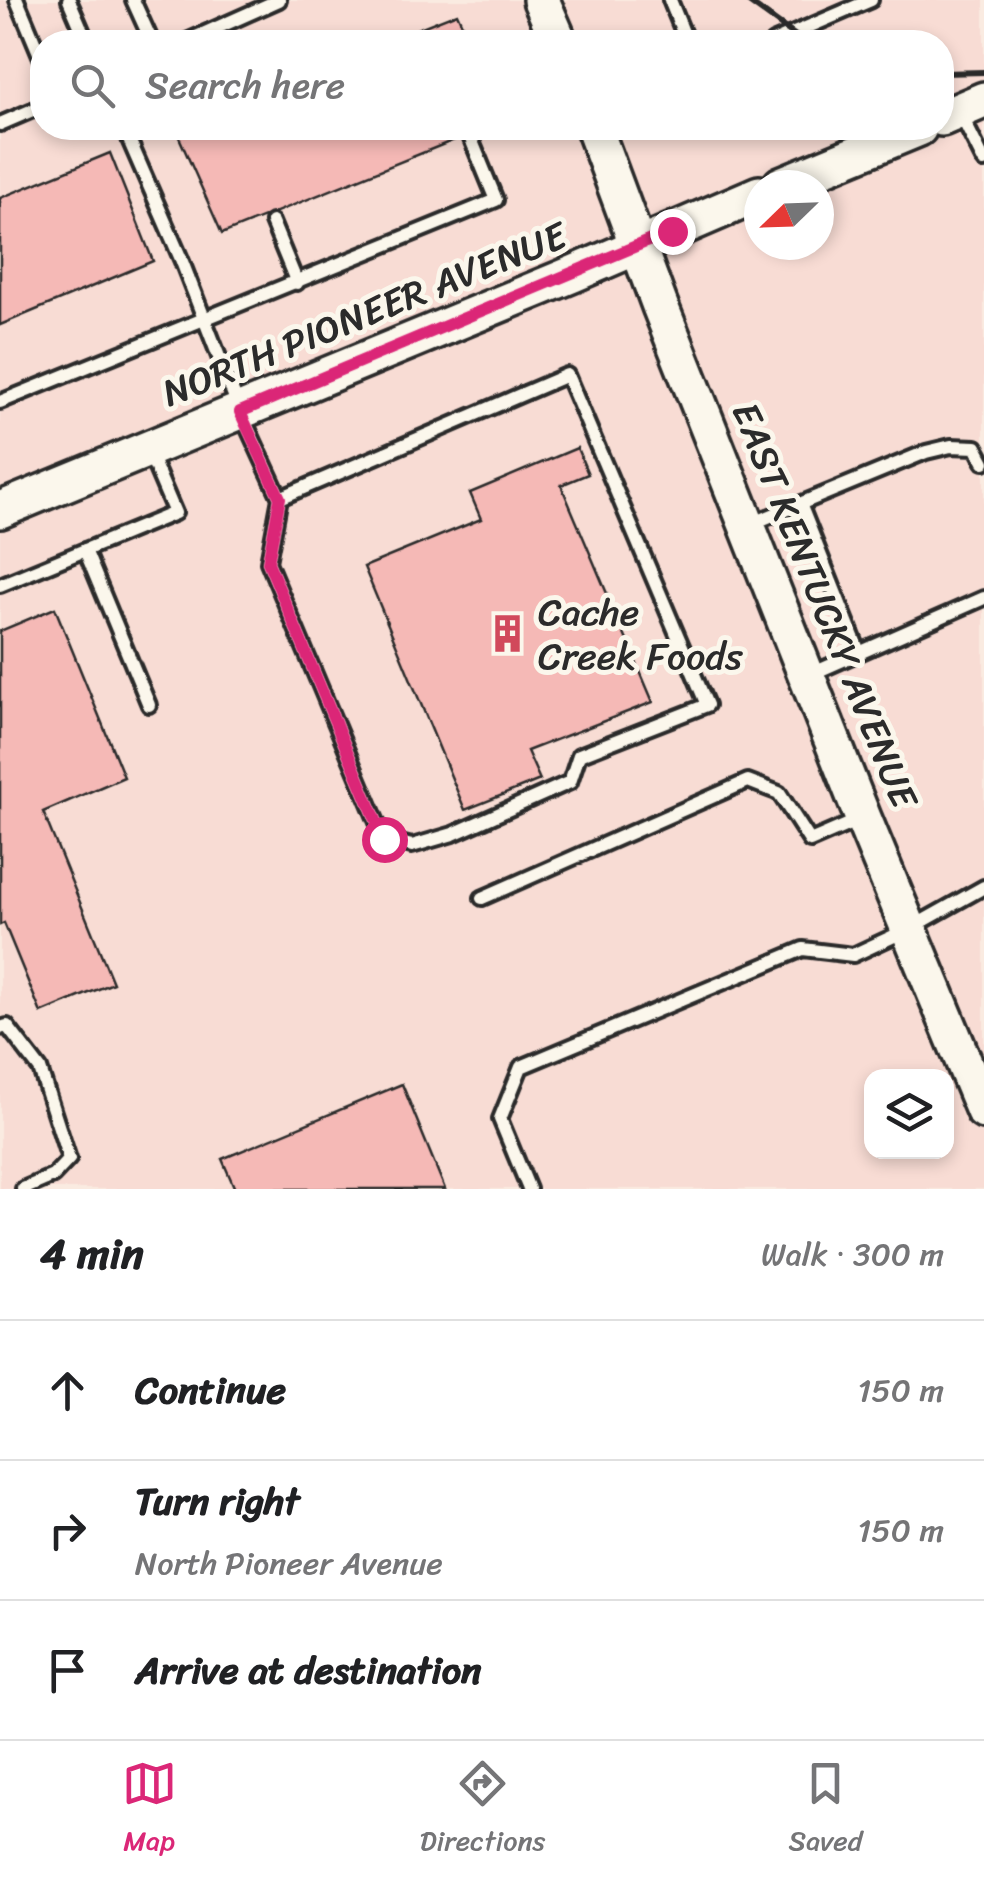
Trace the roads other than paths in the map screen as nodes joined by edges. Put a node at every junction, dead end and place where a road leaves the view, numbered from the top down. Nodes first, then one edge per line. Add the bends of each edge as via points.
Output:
1 (17, 0) edge
2 (69, 0) edge
3 (133, 0) edge
4 (279, 0) edge
5 (541, 0) edge
6 (670, 0) edge
7 (871, 0) edge
8 (82, 30) edge
9 (147, 30) edge
10 (212, 30) edge
11 (553, 30) edge
12 (682, 30) edge
13 (800, 30) edge
14 (30, 31) edge
15 (961, 110) edge
16 (30, 111) edge
17 (0, 124) edge
18 (129, 140) edge
19 (472, 140) edge
20 (599, 140) edge
21 (890, 140) edge
22 (984, 161) edge
23 (817, 170) edge
24 (744, 200) edge
25 (272, 222) dead end
26 (639, 246) junction
27 (298, 282) junction
28 (204, 321) junction
29 (0, 402) edge
30 (240, 412) junction
31 (148, 449) junction
32 (984, 462) edge
33 (280, 498) junction
34 (800, 504) junction
35 (0, 510) edge
36 (748, 525) junction
37 (84, 550) junction
38 (0, 586) edge
39 (984, 598) edge
40 (859, 652) junction
41 (807, 676) junction
42 (149, 705) dead end
43 (863, 818) junction
44 (984, 887) edge
45 (482, 898) dead end
46 (909, 929) junction
47 (0, 1028) edge
48 (984, 1111) edge
49 (23, 1189) edge
50 (529, 1189) edge

1 - 14 lane
2 - 8 lane
3 - 9 lane
4 - 10 lane
5 - 11 street
6 - 12 lane
7 - 13 lane
15 - 22 lane
16 - 17 lane
18 - 28 lane
19 - 27 lane via 496,200
20 - 26 street, EAST KENTUCKY AVENUE
21 - 23 street
24 - 26 street, NORTH PIONEER AVENUE
25 - 27 lane
26 - 30 street, NORTH PIONEER AVENUE
26 - 36 street, EAST KENTUCKY AVENUE
27 - 28 lane
28 - 29 lane
28 - 30 lane
30 - 31 street, NORTH PIONEER AVENUE
30 - 33 lane
31 - 35 street, NORTH PIONEER AVENUE
31 - 37 lane via 175,513
32 - 34 lane via 976,447 950,446
33 - 33 lane via 567,375 706,705 579,755 570,782 453,834 412,846 384,839 268,562
34 - 36 lane
34 - 40 lane
36 - 41 street, EAST KENTUCKY AVENUE
37 - 38 lane
37 - 42 lane
39 - 40 lane
40 - 41 lane
41 - 43 street, EAST KENTUCKY AVENUE
43 - 45 lane via 810,842 779,793 748,781
43 - 46 street, EAST KENTUCKY AVENUE
44 - 46 lane
46 - 48 street, EAST KENTUCKY AVENUE
46 - 50 lane via 854,955 802,949 521,1067 500,1119
47 - 49 lane via 6,1026 40,1069 69,1159 53,1176

